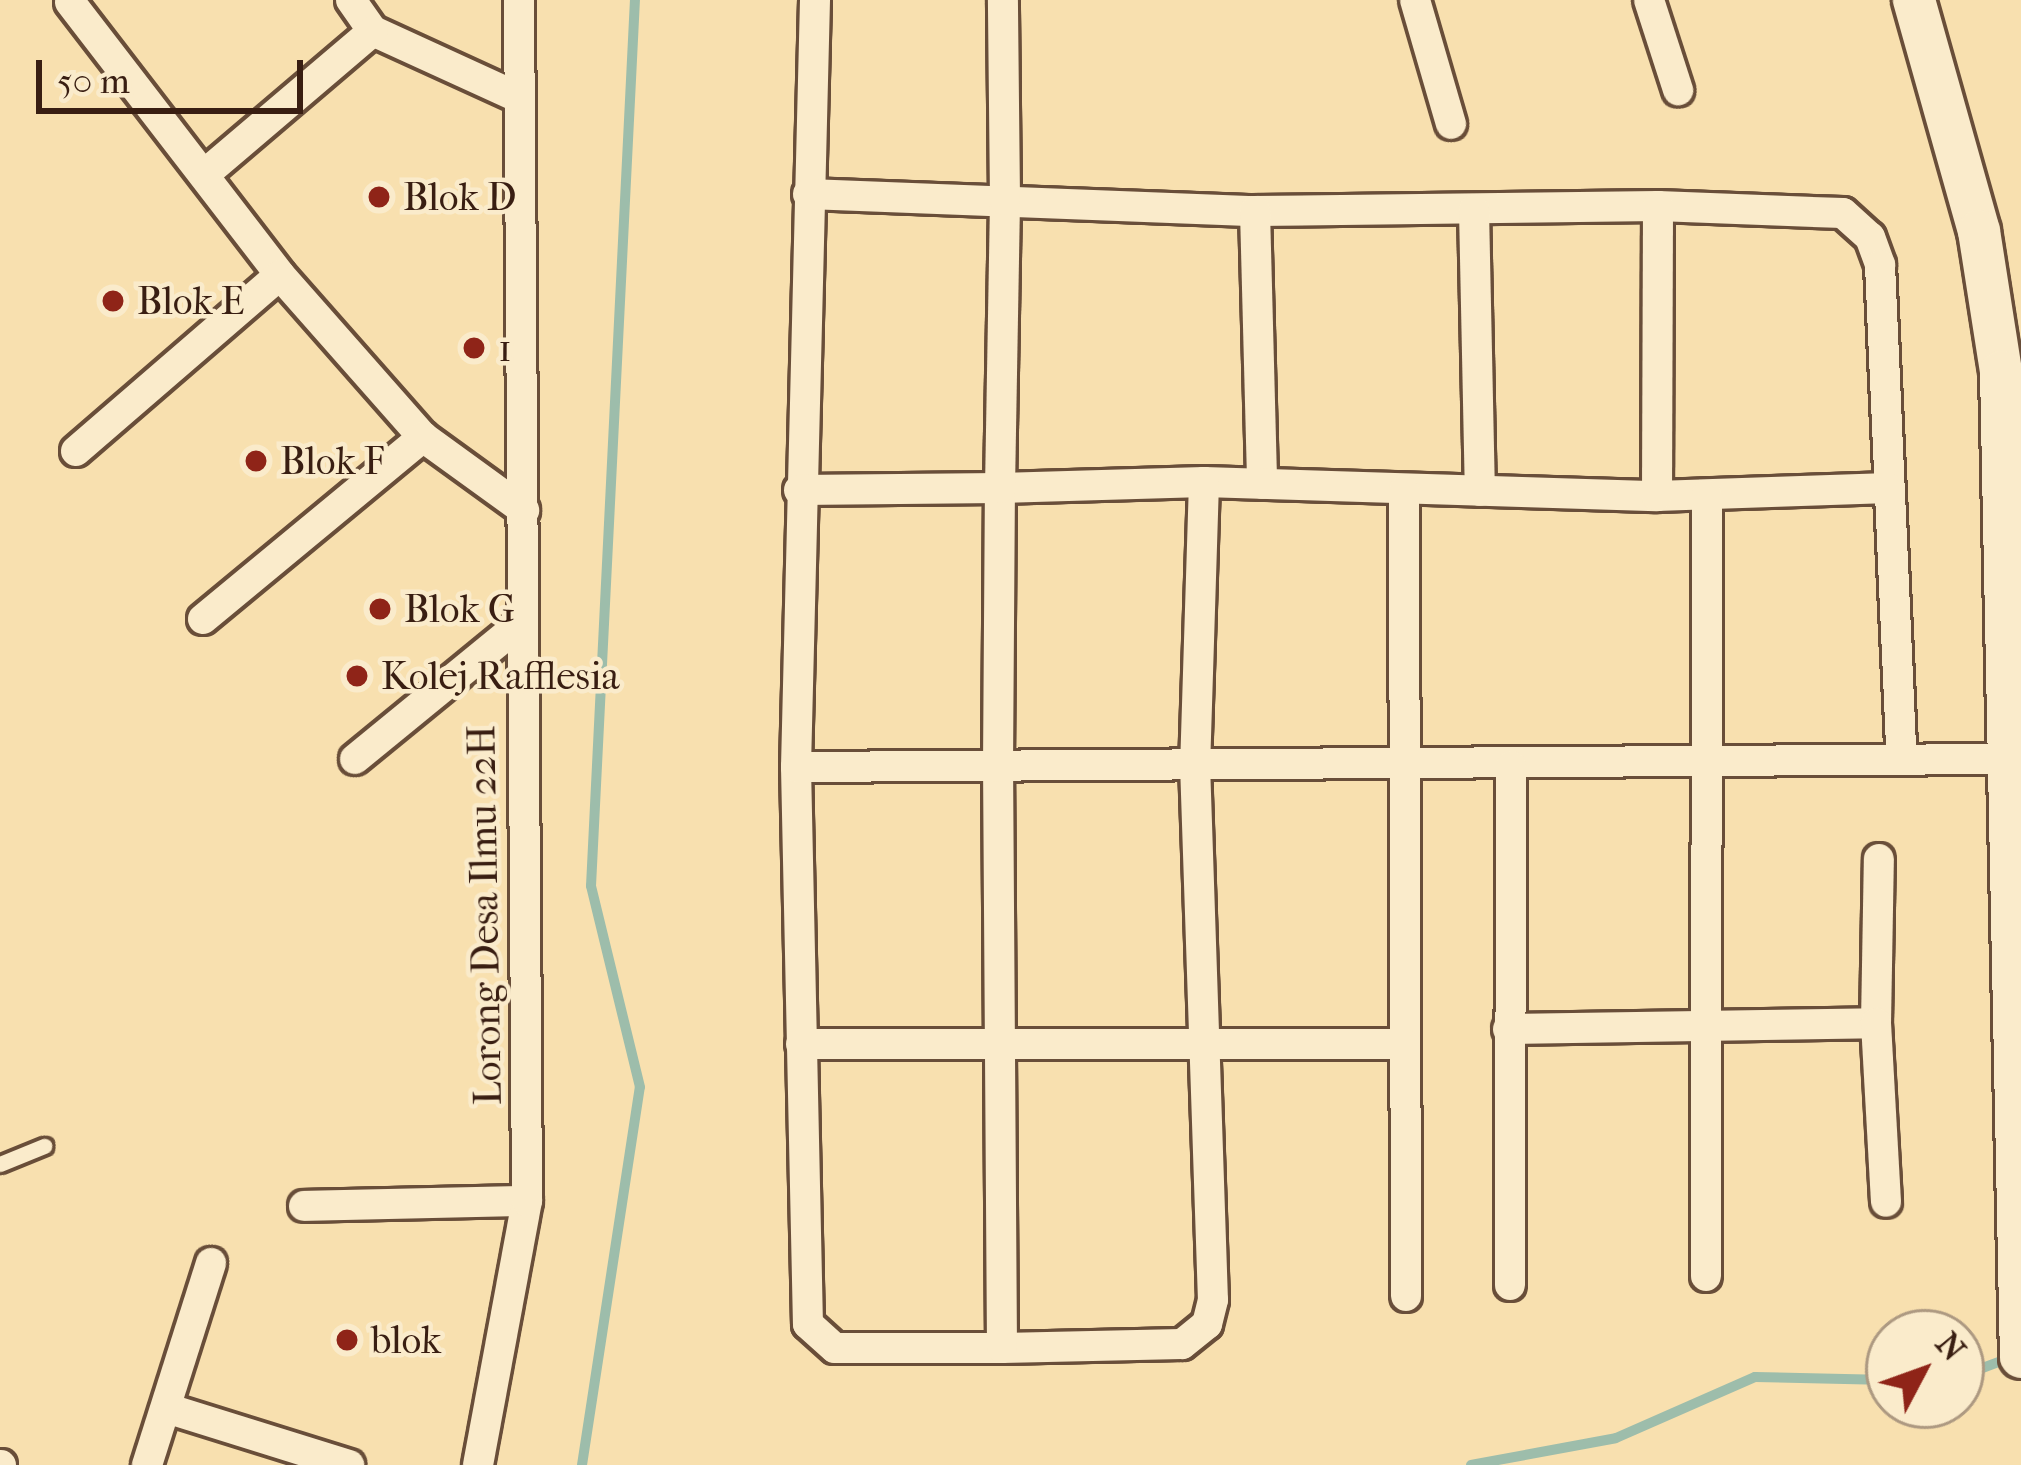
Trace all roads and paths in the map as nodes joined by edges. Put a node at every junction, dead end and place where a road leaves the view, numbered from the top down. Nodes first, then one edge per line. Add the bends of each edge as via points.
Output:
1 (351, 0) edge
2 (519, 0) edge
3 (815, 0) edge
4 (1003, 0) edge
5 (1415, 0) edge
6 (1649, 0) edge
7 (1914, 0) edge
8 (70, 2) edge
9 (373, 31) junction
10 (1678, 90) dead end
11 (515, 96) junction
12 (1451, 124) dead end
13 (206, 173) junction
14 (808, 194) junction
15 (1006, 200) junction
16 (1658, 206) junction
17 (1474, 210) junction
18 (1256, 211) junction
19 (280, 275) junction
20 (423, 437) junction
21 (76, 452) dead end
22 (1204, 482) junction
23 (1262, 484) junction
24 (1000, 488) junction
25 (1889, 488) junction
26 (799, 490) junction
27 (1404, 491) junction
28 (1480, 491) junction
29 (1657, 496) junction
30 (1707, 496) junction
31 (524, 510) junction
32 (202, 619) dead end
33 (521, 623) junction
34 (355, 759) dead end
35 (2007, 759) junction
36 (1902, 760) junction
37 (1400, 763) junction
38 (1195, 764) junction
39 (1710, 764) junction
40 (796, 766) junction
41 (1511, 766) junction
42 (998, 767) junction
43 (1880, 859) dead end
44 (1876, 1023) junction
45 (1508, 1029) junction
46 (1703, 1030) junction
47 (801, 1044) junction
48 (1405, 1044) junction
49 (1205, 1046) junction
50 (1003, 1048) junction
51 (44, 1146) dead end
52 (0, 1164) edge
53 (527, 1201) junction
54 (1886, 1202) dead end
55 (304, 1206) dead end
56 (212, 1263) dead end
57 (1706, 1276) dead end
58 (1510, 1285) dead end
59 (1406, 1296) dead end
60 (1002, 1348) junction
61 (2021, 1357) edge
62 (166, 1408) junction
63 (147, 1465) edge
64 (350, 1465) edge
65 (478, 1465) edge

1 - 9 street
2 - 11 street, Lorong Desa Ilmu 22H
3 - 14 street
4 - 15 street
5 - 12 street
6 - 10 street
7 - 35 street via 1978,232 2001,371
8 - 13 street
9 - 11 street
9 - 13 street
11 - 31 street, Lorong Desa Ilmu 22H
13 - 19 street
14 - 15 street
14 - 26 street
15 - 18 street
15 - 24 street
16 - 17 street
16 - 25 street via 1830,207 1870,237 1880,265
16 - 29 street
17 - 18 street
17 - 28 street
18 - 23 street
19 - 20 street
19 - 21 street
20 - 31 street
20 - 32 street
22 - 23 street
22 - 24 street
22 - 38 street
23 - 27 street
24 - 26 street
24 - 42 street
25 - 30 street
25 - 36 street
26 - 40 street
27 - 28 street
27 - 37 street
28 - 29 street
29 - 30 street
30 - 39 street
31 - 33 street, Lorong Desa Ilmu 22H
33 - 34 street
33 - 53 street, Lorong Desa Ilmu 22H
35 - 36 street
35 - 61 street
36 - 39 street
37 - 38 street
37 - 41 street
37 - 48 street
38 - 42 street
38 - 49 street
39 - 41 street
39 - 46 street
40 - 42 street
40 - 47 street
41 - 45 street
42 - 50 street
43 - 44 street
44 - 46 street
44 - 54 street
45 - 46 street
45 - 58 street
46 - 57 street
47 - 50 street
47 - 60 street via 813,1333 835,1348
48 - 49 street
48 - 59 street
49 - 50 street
49 - 60 street via 1213,1300 1207,1324 1167,1348
50 - 60 street
51 - 52 lane
53 - 55 street
53 - 65 street, Lorong Desa Ilmu 22H
56 - 62 street
62 - 63 street
62 - 64 street

